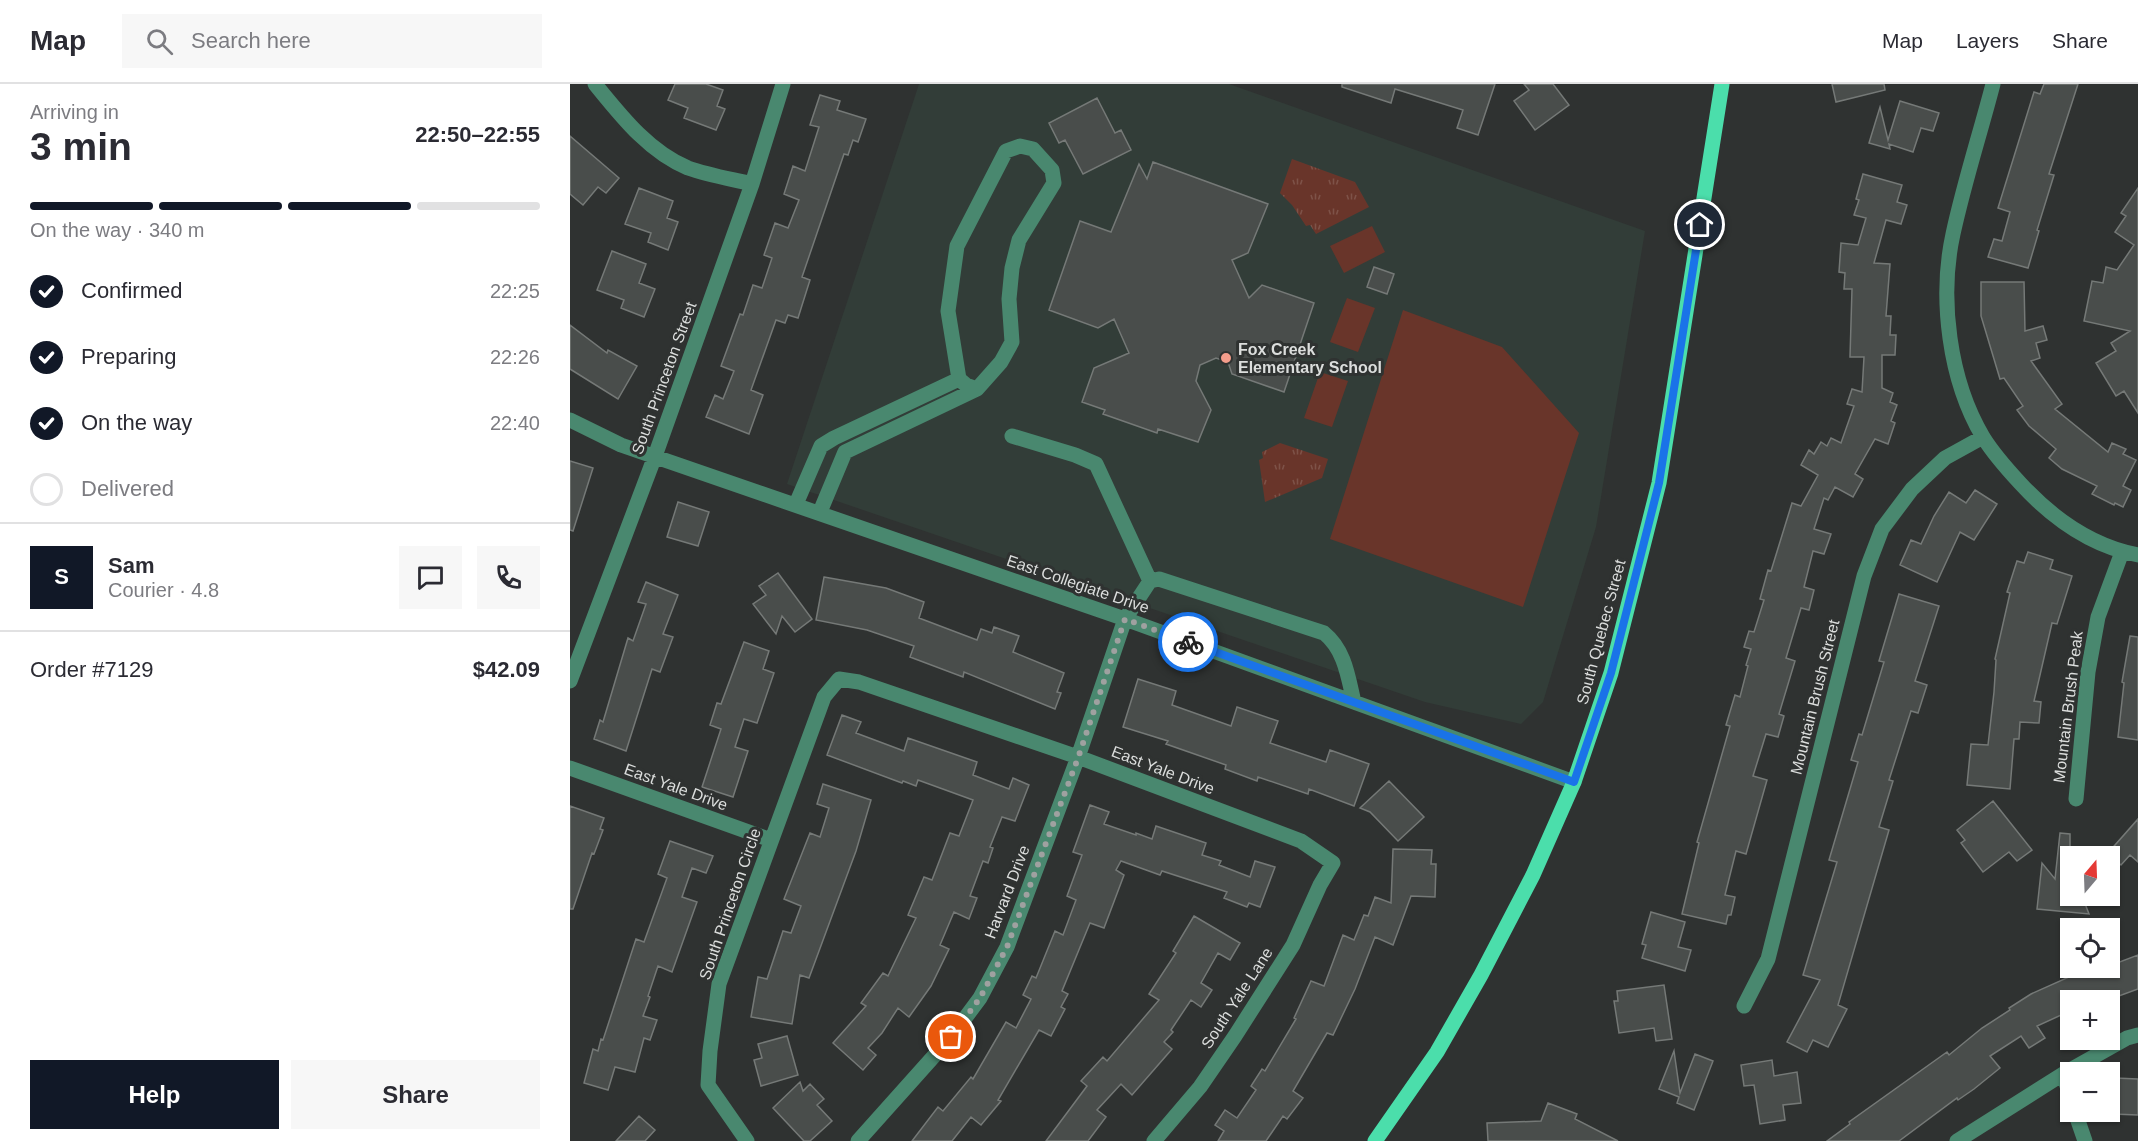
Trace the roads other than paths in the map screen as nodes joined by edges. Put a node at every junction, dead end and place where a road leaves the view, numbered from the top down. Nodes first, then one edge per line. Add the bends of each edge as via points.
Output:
1 (594, 84) edge
2 (783, 84) edge
3 (1722, 84) edge
4 (1993, 84) edge
5 (752, 184) junction
6 (959, 379) junction
7 (977, 389) junction
8 (570, 420) edge
9 (1012, 436) dead end
10 (1983, 437) junction
11 (655, 456) junction
12 (796, 504) junction
13 (820, 512) junction
14 (2122, 552) junction
15 (2138, 555) edge
16 (1150, 581) junction
17 (1125, 619) junction
18 (570, 679) edge
19 (839, 679) joint
20 (1354, 702) junction
21 (1078, 758) junction
22 (570, 768) edge
23 (1574, 782) junction
24 (2076, 799) dead end
25 (771, 840) junction
26 (1333, 863) joint
27 (1744, 1006) dead end
28 (2138, 1035) edge
29 (2084, 1062) edge
30 (2060, 1076) edge
31 (2078, 1122) edge
32 (747, 1141) edge
33 (858, 1141) edge
34 (1154, 1141) edge
35 (1375, 1141) edge
36 (1957, 1141) edge
37 (2085, 1141) edge

1 - 5 street via 651,146 688,167
2 - 5 street, South Princeton Street
3 - 23 main road, South Quebec Street via 1659,483 1611,673
4 - 10 street via 1952,236 1946,300 1964,397
5 - 11 street, South Princeton Street
6 - 7 street
6 - 7 street via 948,310 957,246 1006,151 1020,146 1032,149 1053,170 1054,183 1019,240 1009,299 1012,342 1001,362
6 - 12 street via 821,446
7 - 13 street via 845,452
8 - 11 street, East Collegiate Drive via 621,445
9 - 16 street via 1096,464
10 - 14 street via 2039,503 2074,531
10 - 27 street, Mountain Brush Street via 1945,458 1912,489 1882,529 1864,576 1768,959
11 - 12 street, East Collegiate Drive
11 - 18 street, South Princeton Street
12 - 13 street, East Collegiate Drive
13 - 17 street, East Collegiate Drive
14 - 15 street
14 - 24 street, Mountain Brush Peak via 2098,617 2088,672
16 - 17 street, Harvard Drive
16 - 20 street via 1159,579 1324,633 1342,656
17 - 20 street, East Collegiate Drive
17 - 21 street, Harvard Drive
19 - 21 street, East Yale Drive via 858,682
19 - 25 street, South Princeton Circle via 824,698
20 - 23 street, East Collegiate Drive
21 - 26 street, East Yale Drive via 1301,841
21 - 33 street, Harvard Drive via 1007,947 980,998 951,1037
22 - 25 street, East Yale Drive
23 - 35 main road, South Quebec Street via 1533,875 1481,975 1437,1052
25 - 32 street, South Princeton Circle via 719,984 710,1051 708,1085
26 - 34 street, South Yale Lane via 1293,945 1235,1036 1200,1087
28 - 29 street
30 - 36 street
31 - 37 street

